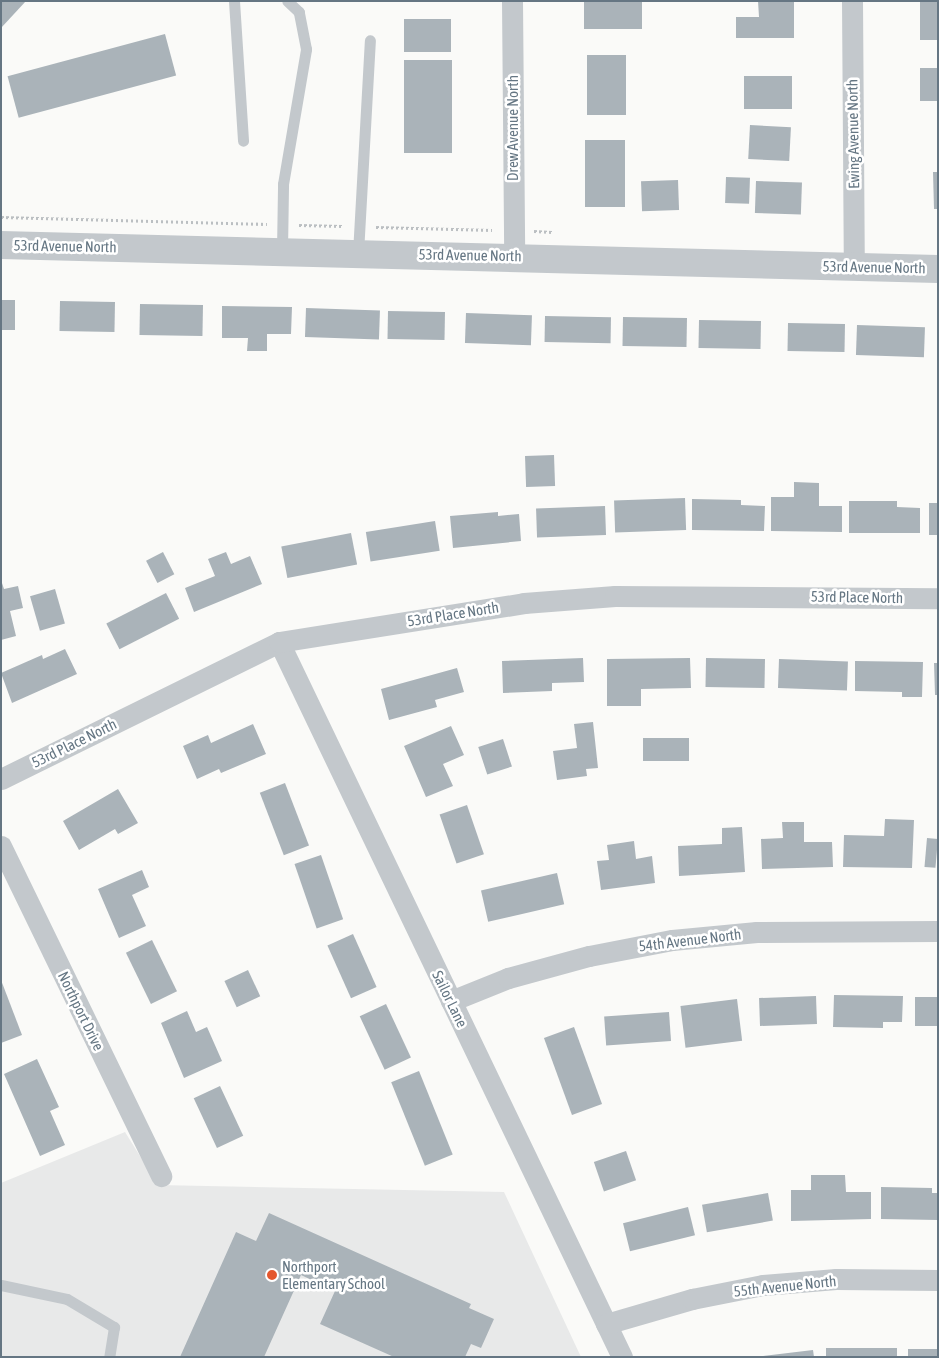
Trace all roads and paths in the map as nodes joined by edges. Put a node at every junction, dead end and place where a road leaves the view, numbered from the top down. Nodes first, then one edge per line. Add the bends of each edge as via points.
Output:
1 (234, 1) edge
2 (286, 1) edge
3 (512, 1) edge
4 (852, 1) edge
5 (370, 40) dead end
6 (243, 141) dead end
7 (1, 245) edge
8 (282, 251) junction
9 (358, 253) junction
10 (514, 255) junction
11 (854, 267) junction
12 (938, 268) edge
13 (938, 598) edge
14 (279, 642) junction
15 (1, 779) edge
16 (1, 846) edge
17 (938, 931) edge
18 (451, 1001) junction
19 (161, 1176) dead end
20 (938, 1280) edge
21 (1, 1285) edge
22 (606, 1324) junction
23 (109, 1357) edge
24 (622, 1357) edge

1 - 6 lane
2 - 8 lane via 298,12 306,49 283,184
3 - 10 street, Drew Avenue North
4 - 11 street, Ewing Avenue North
5 - 9 lane
7 - 8 street, 53rd Avenue North
8 - 9 street, 53rd Avenue North
9 - 10 street, 53rd Avenue North
10 - 11 street, 53rd Avenue North
11 - 12 street, 53rd Avenue North
13 - 14 street, 53rd Place North via 615,596 524,603
14 - 15 street, 53rd Place North
14 - 18 street, Sailor Lane
16 - 19 street, Northport Drive
17 - 18 street, 54th Avenue North via 757,932 672,940 589,956 508,978
18 - 22 street, Sailor Lane
20 - 22 street, 55th Avenue North via 836,1279 763,1285 692,1299
21 - 23 lane via 67,1299 114,1327
22 - 24 street, Sailor Lane

